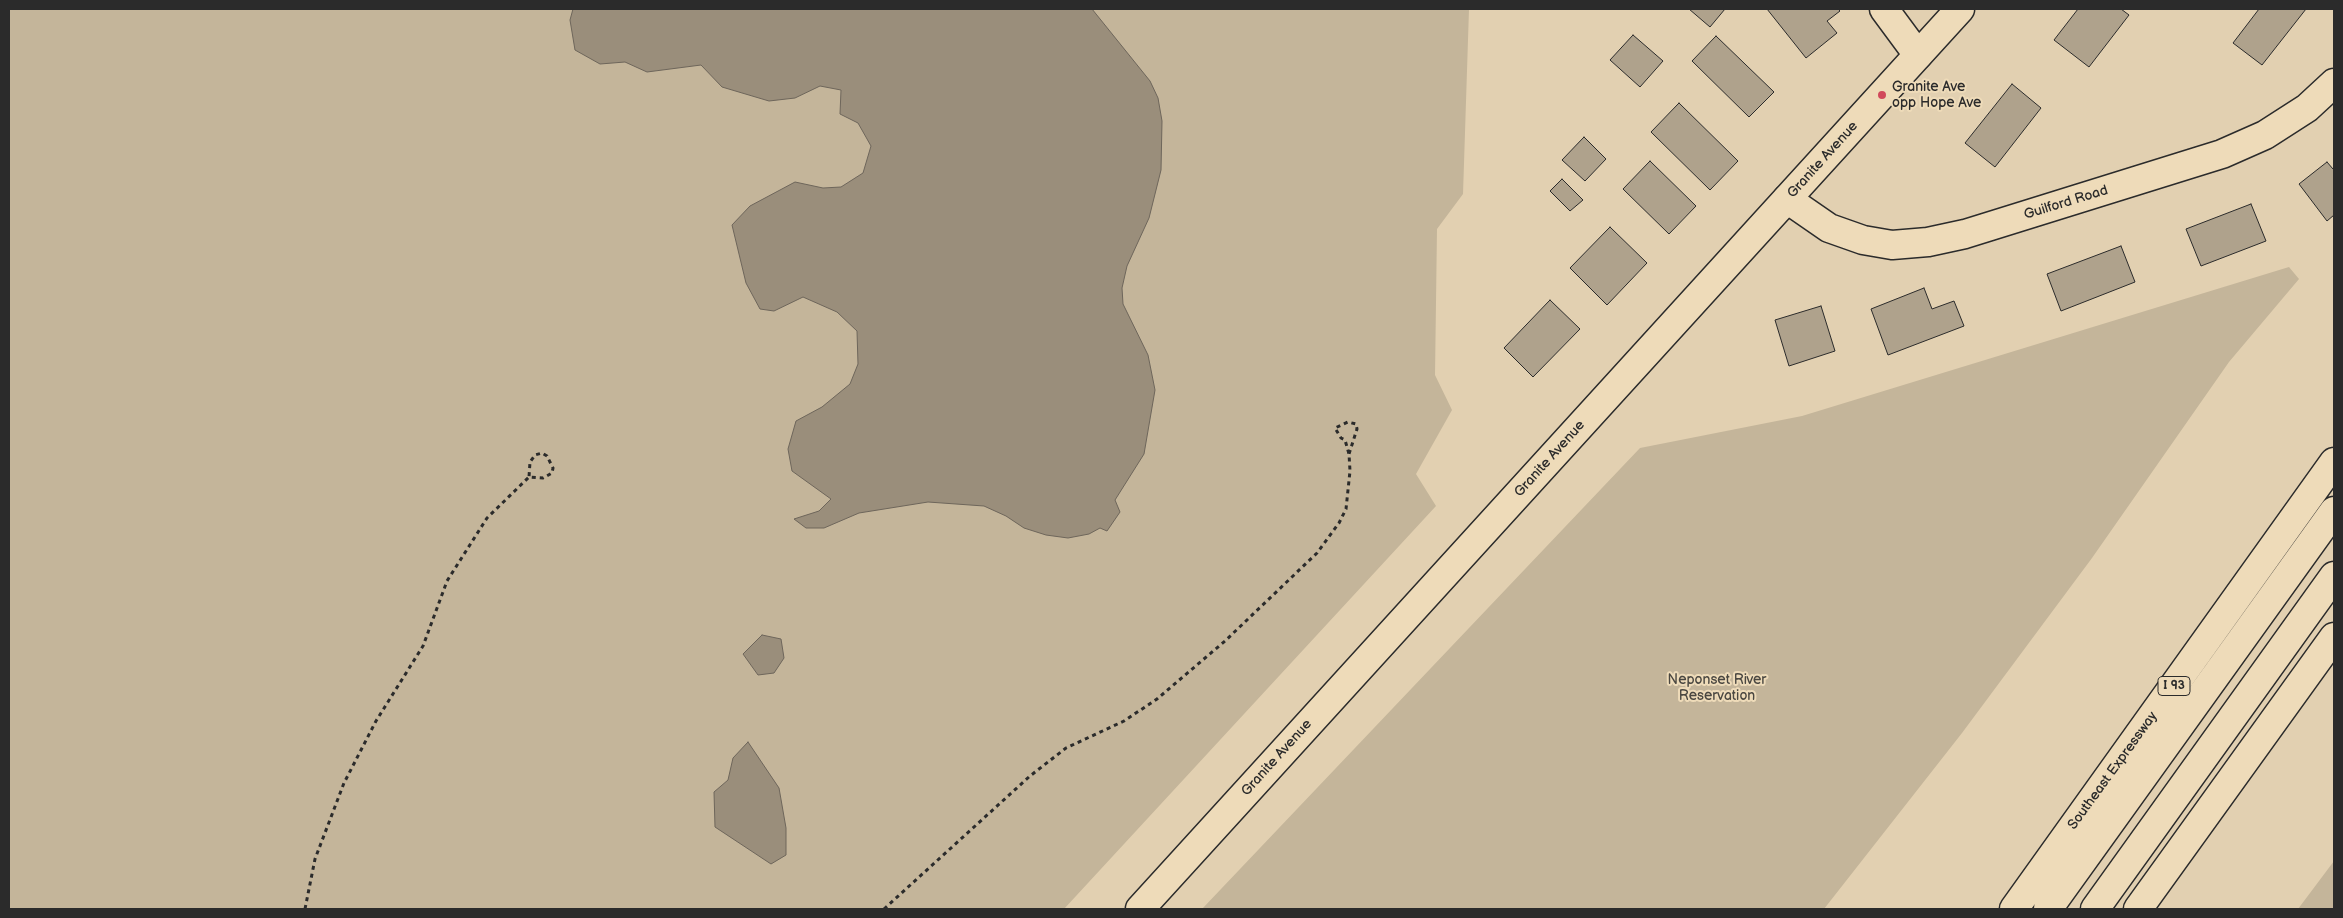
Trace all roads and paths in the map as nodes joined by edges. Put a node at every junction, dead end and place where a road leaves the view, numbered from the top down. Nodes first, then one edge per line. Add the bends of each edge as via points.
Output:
1 (1884, 9) edge
2 (1960, 9) edge
3 (1918, 55) junction
4 (2334, 83) edge
5 (1787, 199) junction
6 (1349, 454) junction
7 (2334, 462) edge
8 (529, 477) junction
9 (2334, 510) edge
10 (2334, 576) edge
11 (2334, 637) edge
12 (305, 909) edge
13 (884, 909) edge
14 (1140, 909) edge
15 (2014, 909) edge
16 (2048, 909) edge
17 (2095, 909) edge
18 (2138, 909) edge

1 - 3 main road
2 - 3 main road, Granite Avenue
3 - 5 main road, Granite Avenue
4 - 5 main road, Guilford Road via 2307,108 2265,135 2222,154 1965,234 1928,242 1892,245 1863,240 1829,228
5 - 14 main road, Granite Avenue
6 - 6 path via 1345,440 1340,438 1336,428 1348,422 1356,424 1357,429
6 - 13 path via 1346,509 1317,553 1225,641 1157,699 1124,722 1066,748 1030,776
7 - 15 main road, Southeast Expressway / I 93
8 - 8 path via 530,462 535,455 542,453 547,456 552,473 543,478
8 - 12 path via 487,518 447,581 423,646 376,722 344,784 315,859
9 - 16 main road, I 93
10 - 17 main road
11 - 18 main road

